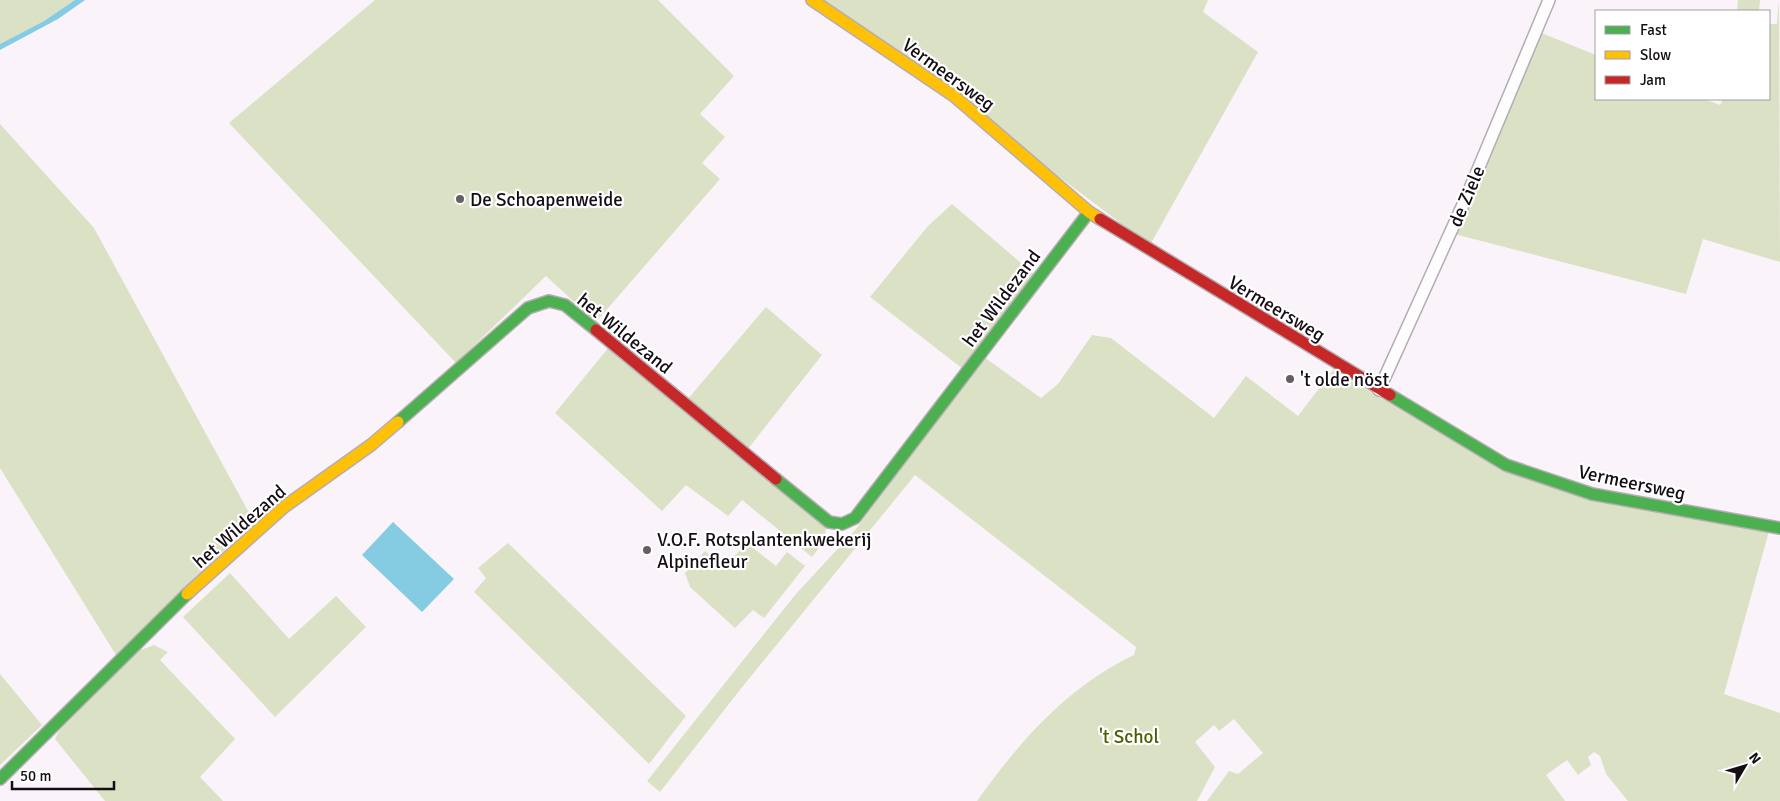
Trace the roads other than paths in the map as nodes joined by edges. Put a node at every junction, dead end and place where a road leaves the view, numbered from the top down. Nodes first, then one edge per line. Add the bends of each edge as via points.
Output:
1 (812, 0) edge
2 (1549, 0) edge
3 (1089, 212) junction
4 (1379, 390) junction
5 (1780, 528) edge
6 (0, 779) edge

1 - 3 street, Vermeersweg via 954,96
2 - 4 street, de Ziele via 1466,198
3 - 4 street, Vermeersweg
3 - 6 street, het Wildezand via 855,519 839,525 824,519 565,305 548,301 528,308 371,445 284,507 232,552
4 - 5 street, Vermeersweg via 1506,465 1554,482 1643,505

